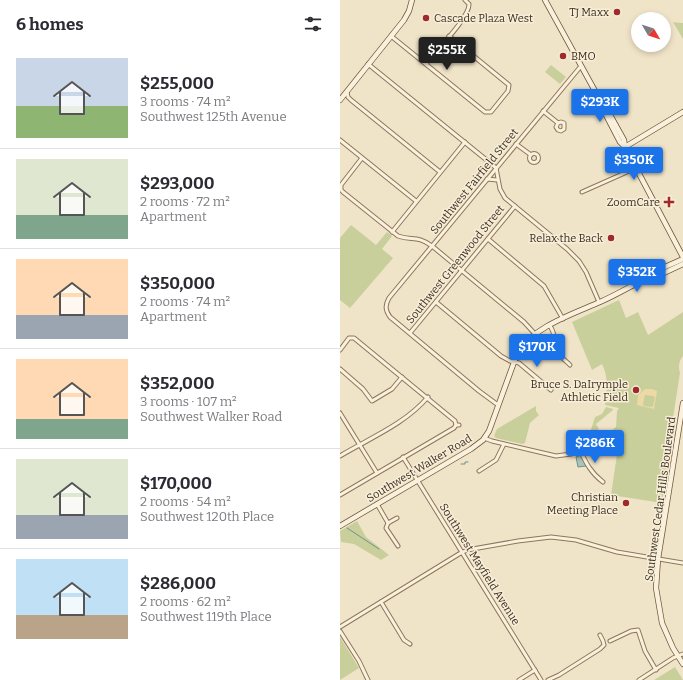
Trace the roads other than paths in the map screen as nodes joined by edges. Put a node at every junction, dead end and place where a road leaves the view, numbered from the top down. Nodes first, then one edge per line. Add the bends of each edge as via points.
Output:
1 (412, 0) edge
2 (465, 0) edge
3 (545, 0) edge
4 (391, 35) junction
5 (449, 36) junction
6 (368, 64) junction
7 (426, 64) junction
8 (581, 66) junction
9 (347, 92) junction
10 (340, 100) edge
11 (543, 111) junction
12 (683, 112) edge
13 (558, 123) dead end
14 (340, 140) edge
15 (464, 142) junction
16 (516, 144) junction
17 (625, 147) junction
18 (531, 156) dead end
19 (362, 158) junction
20 (496, 168) junction
21 (636, 168) junction
22 (440, 172) junction
23 (487, 179) junction
24 (497, 180) junction
25 (340, 187) edge
26 (582, 192) dead end
27 (416, 201) junction
28 (515, 206) junction
29 (392, 232) junction
30 (488, 239) junction
31 (432, 246) junction
32 (683, 258) edge
33 (683, 264) edge
34 (462, 271) junction
35 (647, 278) junction
36 (436, 302) junction
37 (599, 302) junction
38 (563, 319) junction
39 (550, 326) junction
40 (410, 334) junction
41 (535, 334) junction
42 (340, 350) edge
43 (514, 362) junction
44 (570, 365) dead end
45 (340, 369) edge
46 (402, 377) junction
47 (551, 390) dead end
48 (428, 397) junction
49 (683, 403) edge
50 (498, 405) junction
51 (340, 413) edge
52 (484, 438) junction
53 (360, 444) junction
54 (504, 444) junction
55 (586, 446) dead end
56 (580, 450) junction
57 (340, 456) edge
58 (404, 457) junction
59 (479, 471) dead end
60 (377, 473) junction
61 (418, 480) junction
62 (602, 482) dead end
63 (340, 495) edge
64 (377, 504) junction
65 (397, 518) dead end
66 (388, 523) junction
67 (340, 525) edge
68 (398, 546) dead end
69 (462, 552) junction
70 (658, 559) junction
71 (683, 563) edge
72 (380, 602) junction
73 (340, 627) edge
74 (340, 631) edge
75 (600, 636) dead end
76 (610, 641) dead end
77 (410, 644) dead end
78 (683, 654) edge
79 (678, 656) junction
80 (683, 664) edge
81 (535, 670) junction
82 (656, 670) junction
83 (368, 680) edge
84 (519, 680) edge
85 (541, 680) edge
86 (548, 680) edge
87 (639, 680) edge

1 - 4 main road via 406,17
2 - 5 street via 469,4 467,12
3 - 8 main road
4 - 6 main road
4 - 7 street
5 - 7 street
5 - 7 street via 508,84 509,90 492,111 485,112
6 - 9 main road
6 - 15 street
8 - 11 street, Southwest Fairfield Street
8 - 17 main road via 620,142
9 - 10 main road
9 - 22 street via 348,97
11 - 13 street
11 - 16 street, Southwest Fairfield Street
12 - 17 main road
14 - 19 street
15 - 20 street
15 - 22 street
16 - 18 street
16 - 20 street, Southwest Fairfield Street
17 - 21 main road
19 - 25 street
19 - 27 street
20 - 23 street, Southwest Fairfield Street
20 - 24 street
21 - 26 street
21 - 32 main road
22 - 27 street
23 - 24 street
23 - 31 street, Southwest Fairfield Street
24 - 28 street via 501,193
25 - 29 street
27 - 29 street
28 - 30 street, Southwest Greenwood Street
28 - 37 street via 579,261
29 - 31 street via 404,238 419,239
30 - 34 street, Southwest Greenwood Street
30 - 38 street via 544,286
31 - 34 street
31 - 40 street, Southwest Fairfield Street via 386,305 390,317
32 - 35 main road, Southwest Walker Road via 649,274
33 - 35 main road, Southwest Walker Road via 651,279
34 - 36 street, Southwest Greenwood Street
34 - 41 street
35 - 37 main road, Southwest Walker Road
36 - 40 street, Southwest Greenwood Street
36 - 43 street via 501,356
37 - 38 main road, Southwest Walker Road
38 - 39 main road, Southwest Walker Road
39 - 41 main road, Southwest Walker Road
39 - 44 street via 559,354
40 - 50 street
41 - 43 main road, Southwest Walker Road via 522,347
42 - 46 street via 351,337
43 - 47 street via 519,363
43 - 50 main road, Southwest Walker Road
45 - 46 street via 363,389 372,401 392,389
46 - 48 street
48 - 53 street via 409,416
48 - 58 street via 455,420 457,425
49 - 70 main road, Southwest Cedar Hills Boulevard
50 - 52 main road, Southwest Walker Road via 491,427
51 - 53 street
52 - 54 street
52 - 61 main road, Southwest Walker Road via 471,449
53 - 57 street
53 - 60 street
54 - 56 street via 556,456
54 - 59 street via 496,460
55 - 56 street
56 - 62 street via 589,469
58 - 60 street
58 - 61 street, Southwest Mayfield Avenue
60 - 63 street
61 - 64 main road, Southwest Walker Road
61 - 69 street, Southwest Mayfield Avenue
64 - 66 street
64 - 67 main road, Southwest Walker Road
65 - 66 street
66 - 68 street via 387,531
69 - 70 street via 551,537 576,540 617,552
69 - 72 street
69 - 81 street, Southwest Mayfield Avenue
70 - 71 street
70 - 79 main road, Southwest Cedar Hills Boulevard via 656,588 660,614 668,638
72 - 73 street
72 - 77 street via 404,640
74 - 83 street
75 - 86 street via 604,645 600,649
76 - 82 street via 638,630 645,651
78 - 79 street
79 - 80 main road, Southwest Cedar Hills Boulevard
79 - 82 street
81 - 84 street
81 - 85 street, Southwest Mayfield Avenue
82 - 87 street

